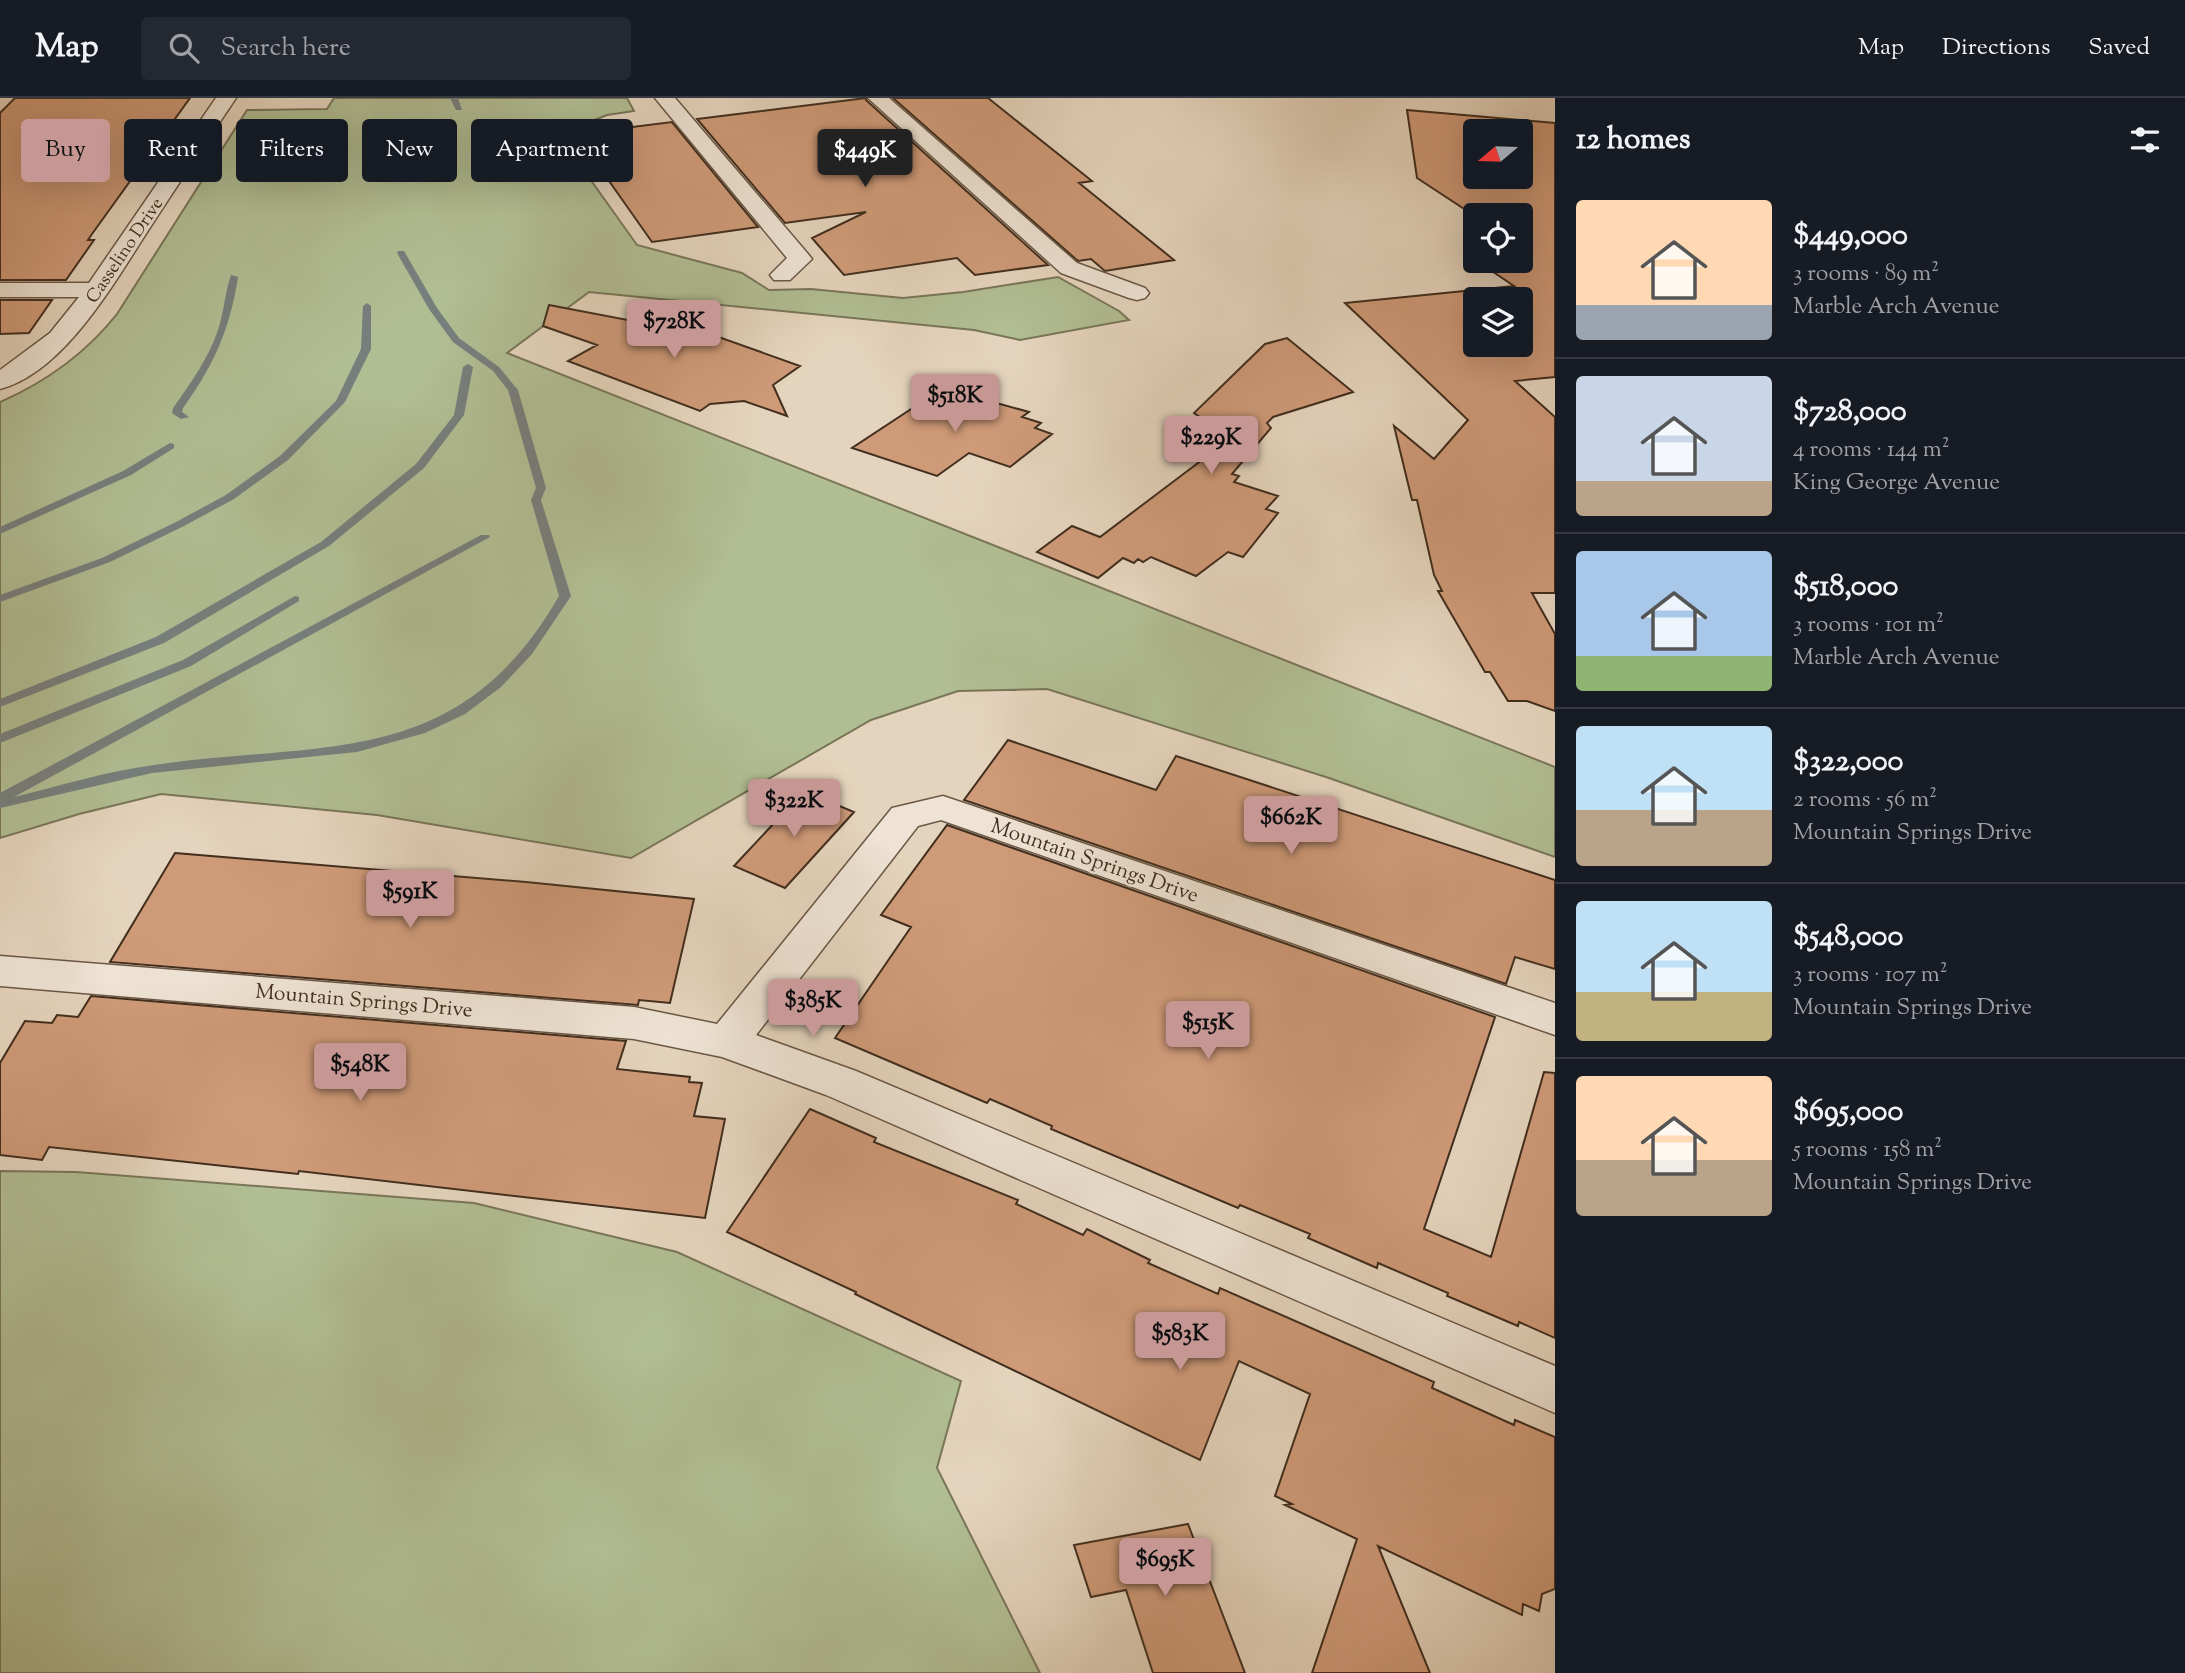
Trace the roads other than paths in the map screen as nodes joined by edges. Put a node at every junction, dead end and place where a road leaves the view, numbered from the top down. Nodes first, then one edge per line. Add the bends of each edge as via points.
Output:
1 (226, 98) edge
2 (665, 98) edge
3 (878, 98) edge
4 (782, 275) dead end
5 (0, 290) edge
6 (97, 290) junction
7 (1137, 293) dead end
8 (0, 381) edge
9 (0, 971) edge
10 (1555, 1019) edge
11 (727, 1042) junction
12 (1555, 1390) edge

1 - 6 street, Casselino Drive
2 - 4 street via 800,259
3 - 7 street via 1069,268
5 - 6 street
6 - 8 street, Casselino Drive via 60,339 29,365
9 - 11 street, Mountain Springs Drive via 634,1023
10 - 11 street, Mountain Springs Drive via 943,808 905,817
11 - 12 street, Mountain Springs Drive via 841,1083

